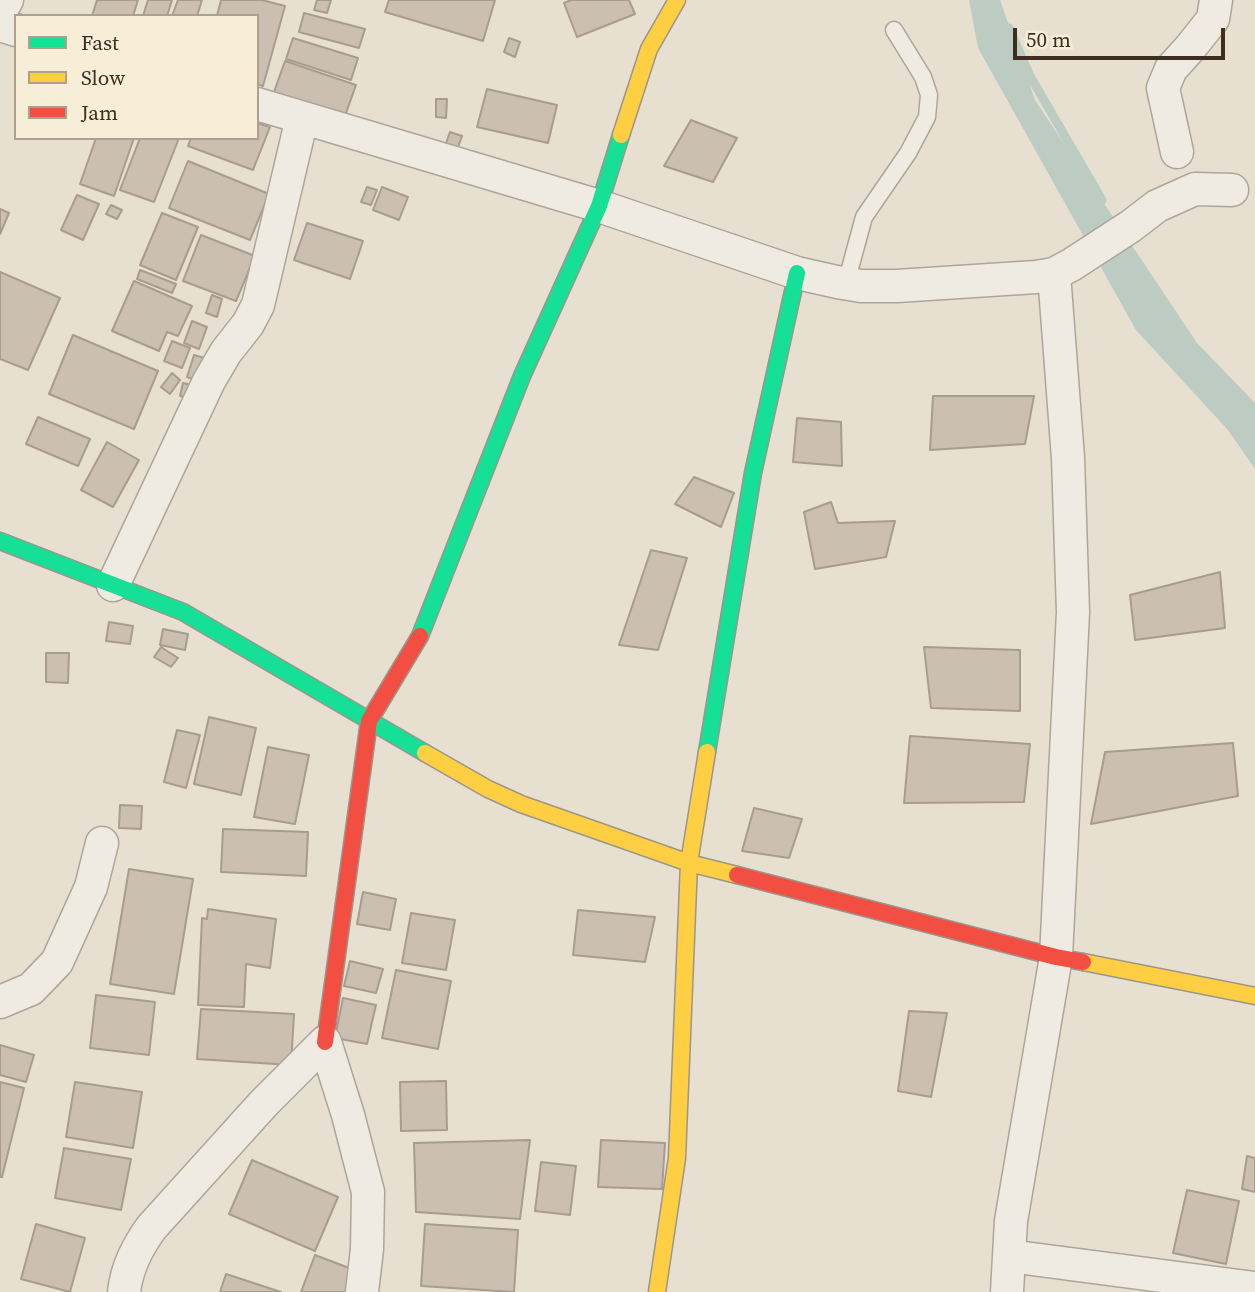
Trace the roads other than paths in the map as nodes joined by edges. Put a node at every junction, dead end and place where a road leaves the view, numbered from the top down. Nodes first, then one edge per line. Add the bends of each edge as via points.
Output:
1 (7, 0) edge
2 (677, 0) edge
3 (1216, 0) edge
4 (0, 12) edge
5 (894, 30) dead end
6 (259, 105) edge
7 (302, 118) junction
8 (1177, 152) dead end
9 (1232, 190) dead end
10 (599, 206) junction
11 (797, 273) junction
12 (1054, 274) junction
13 (846, 284) junction
14 (0, 541) edge
15 (113, 585) junction
16 (369, 721) junction
17 (102, 843) dead end
18 (689, 863) junction
19 (1056, 957) junction
20 (1255, 996) edge
21 (0, 1002) edge
22 (325, 1042) junction
23 (1009, 1256) junction
24 (1254, 1288) edge
25 (124, 1292) edge
26 (362, 1292) edge
27 (657, 1292) edge
28 (1007, 1292) edge

1 - 4 street
2 - 10 street via 649,49
3 - 8 street via 1213,19 1171,69 1163,88
5 - 13 lane via 923,77 929,95 927,117 864,217
6 - 7 street
7 - 10 street
7 - 15 street via 258,304 209,382
9 - 12 street via 1195,189 1157,205
10 - 11 street
10 - 16 street via 522,376 422,632
11 - 13 street
11 - 18 street via 753,473
12 - 13 street via 897,286
12 - 19 street via 1068,458 1073,612
14 - 15 street
15 - 16 street via 183,612
16 - 18 street via 488,789
16 - 22 street
17 - 21 street via 91,887 57,962 32,989
18 - 19 street
18 - 27 street via 677,1158
19 - 20 street
19 - 23 street
22 - 25 street via 151,1228 136,1250
22 - 26 street via 368,1192
23 - 24 street
23 - 28 street

